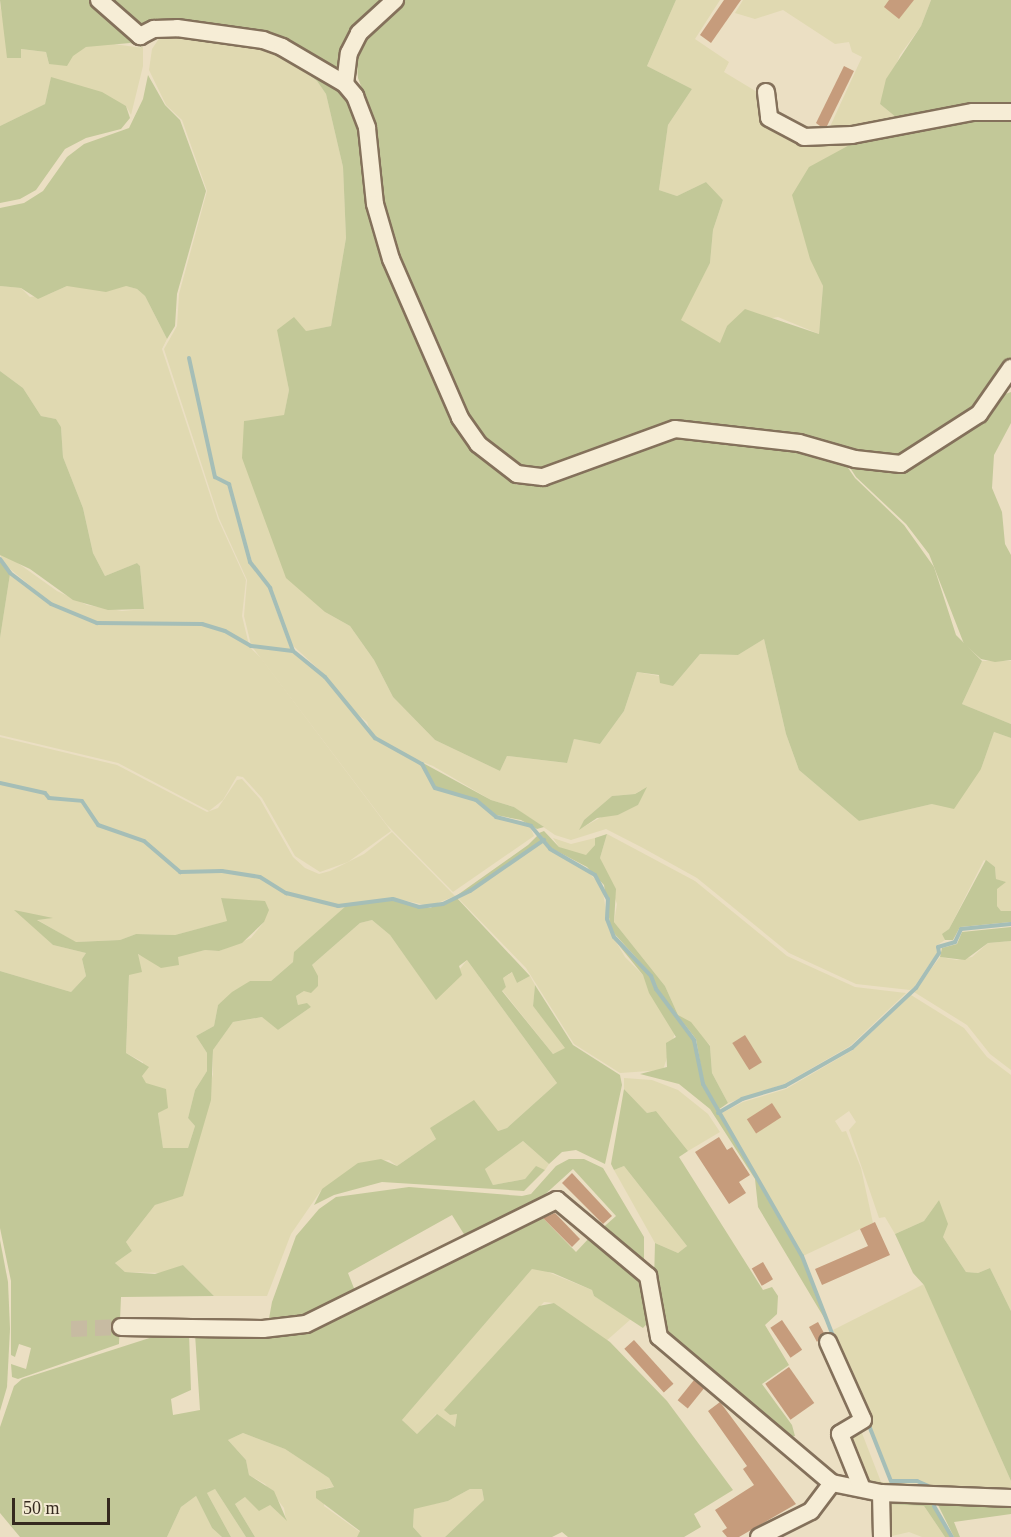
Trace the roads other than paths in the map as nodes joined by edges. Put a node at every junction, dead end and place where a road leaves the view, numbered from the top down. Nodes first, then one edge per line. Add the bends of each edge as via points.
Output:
1 (99, 0) edge
2 (395, 0) edge
3 (345, 84) junction
4 (766, 92) dead end
5 (1011, 112) edge
6 (1011, 368) edge
7 (121, 1328) tunnel mouth
8 (828, 1342) dead end
9 (832, 1483) junction
10 (861, 1486) junction
11 (881, 1493) junction
12 (1011, 1498) edge
13 (759, 1537) edge
14 (882, 1537) edge

1 - 3 street via 140,36 154,29 177,28 263,40 282,46
2 - 3 street via 359,33 349,53
3 - 6 street via 356,96 367,128 375,204 391,259 460,418 478,444 517,474 543,477 675,429 799,443 855,459 901,464 979,414
4 - 5 street via 769,118 804,137 852,135 974,112
7 - 9 street via 272,1329 306,1324 557,1200 648,1276 659,1337
8 - 10 street via 863,1420 840,1434
9 - 10 street
9 - 13 street via 811,1511
10 - 11 street
11 - 12 street
11 - 14 street

